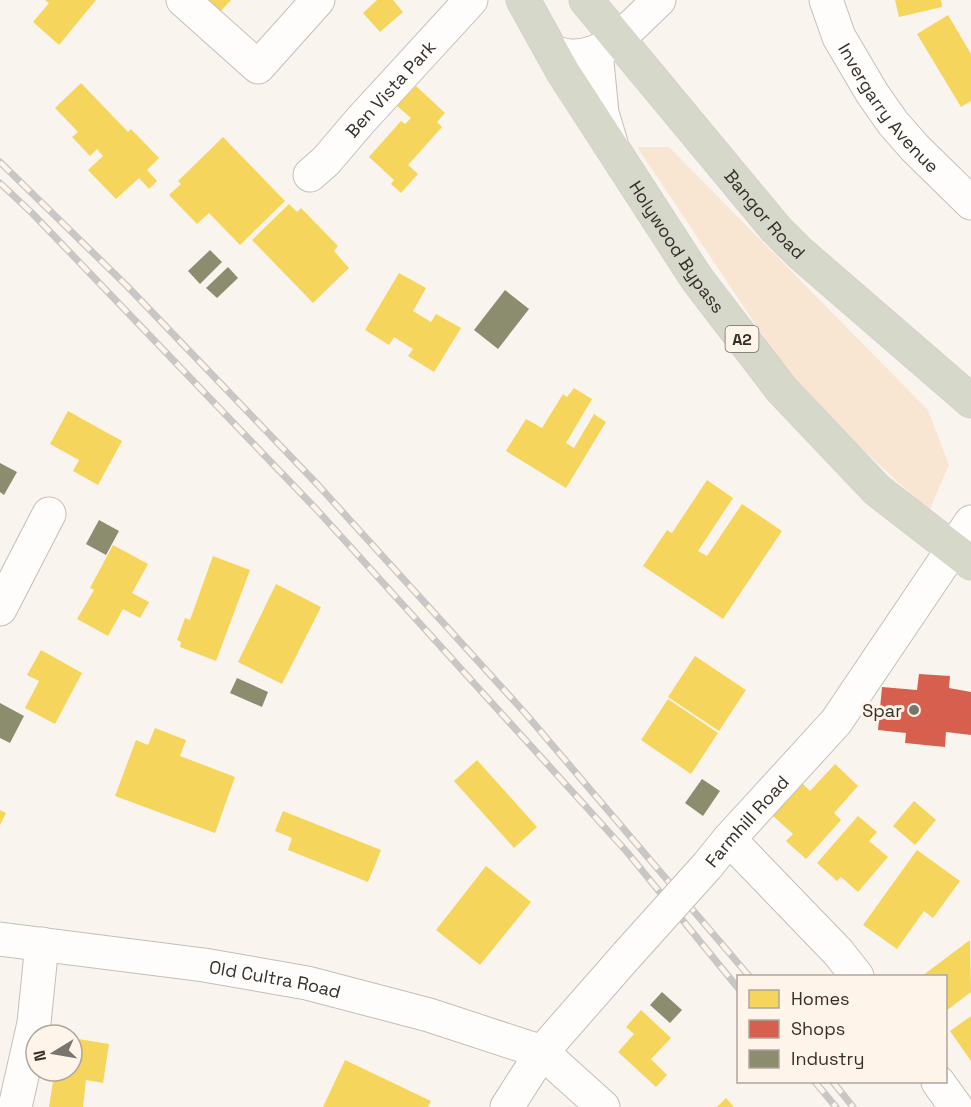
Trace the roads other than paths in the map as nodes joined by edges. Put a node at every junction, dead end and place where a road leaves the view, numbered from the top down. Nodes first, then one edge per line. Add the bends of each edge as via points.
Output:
1 (183, 0) edge
2 (318, 0) edge
3 (471, 0) edge
4 (523, 0) edge
5 (586, 0) edge
6 (659, 0) edge
7 (826, 0) edge
8 (607, 45) junction
9 (553, 52) junction
10 (613, 148) junction
11 (310, 175) dead end
12 (971, 203) edge
13 (971, 401) edge
14 (49, 514) dead end
15 (971, 522) edge
16 (962, 556) edge
17 (0, 609) edge
18 (729, 839) junction
19 (0, 939) edge
20 (42, 944) junction
21 (856, 975) edge
22 (542, 1052) junction
23 (939, 1083) edge
24 (15, 1107) edge
25 (507, 1107) edge
26 (603, 1107) edge
27 (956, 1107) edge

1 - 2 street via 258,67
3 - 11 street, Ben Vista Park
4 - 9 highway, Holywood Bypass / A2
5 - 8 highway, Bangor Road
6 - 8 street
7 - 12 street, Invergarry Avenue via 839,37 893,123
8 - 9 street via 573,56
8 - 10 street via 602,113
8 - 13 highway, Bangor Road via 776,229
9 - 10 highway, Holywood Bypass / A2
10 - 16 highway, Holywood Bypass / A2 via 697,279 782,390 878,490
14 - 17 street
15 - 16 street, Farmhill Road
16 - 18 street, Farmhill Road via 836,722
18 - 21 street
18 - 22 street, Farmhill Road, bridge
19 - 20 street, Old Cultra Road
20 - 22 street, Old Cultra Road via 307,983 429,1015
20 - 24 street via 34,1023
22 - 25 street, Farmhill Road
22 - 26 street
23 - 27 street

